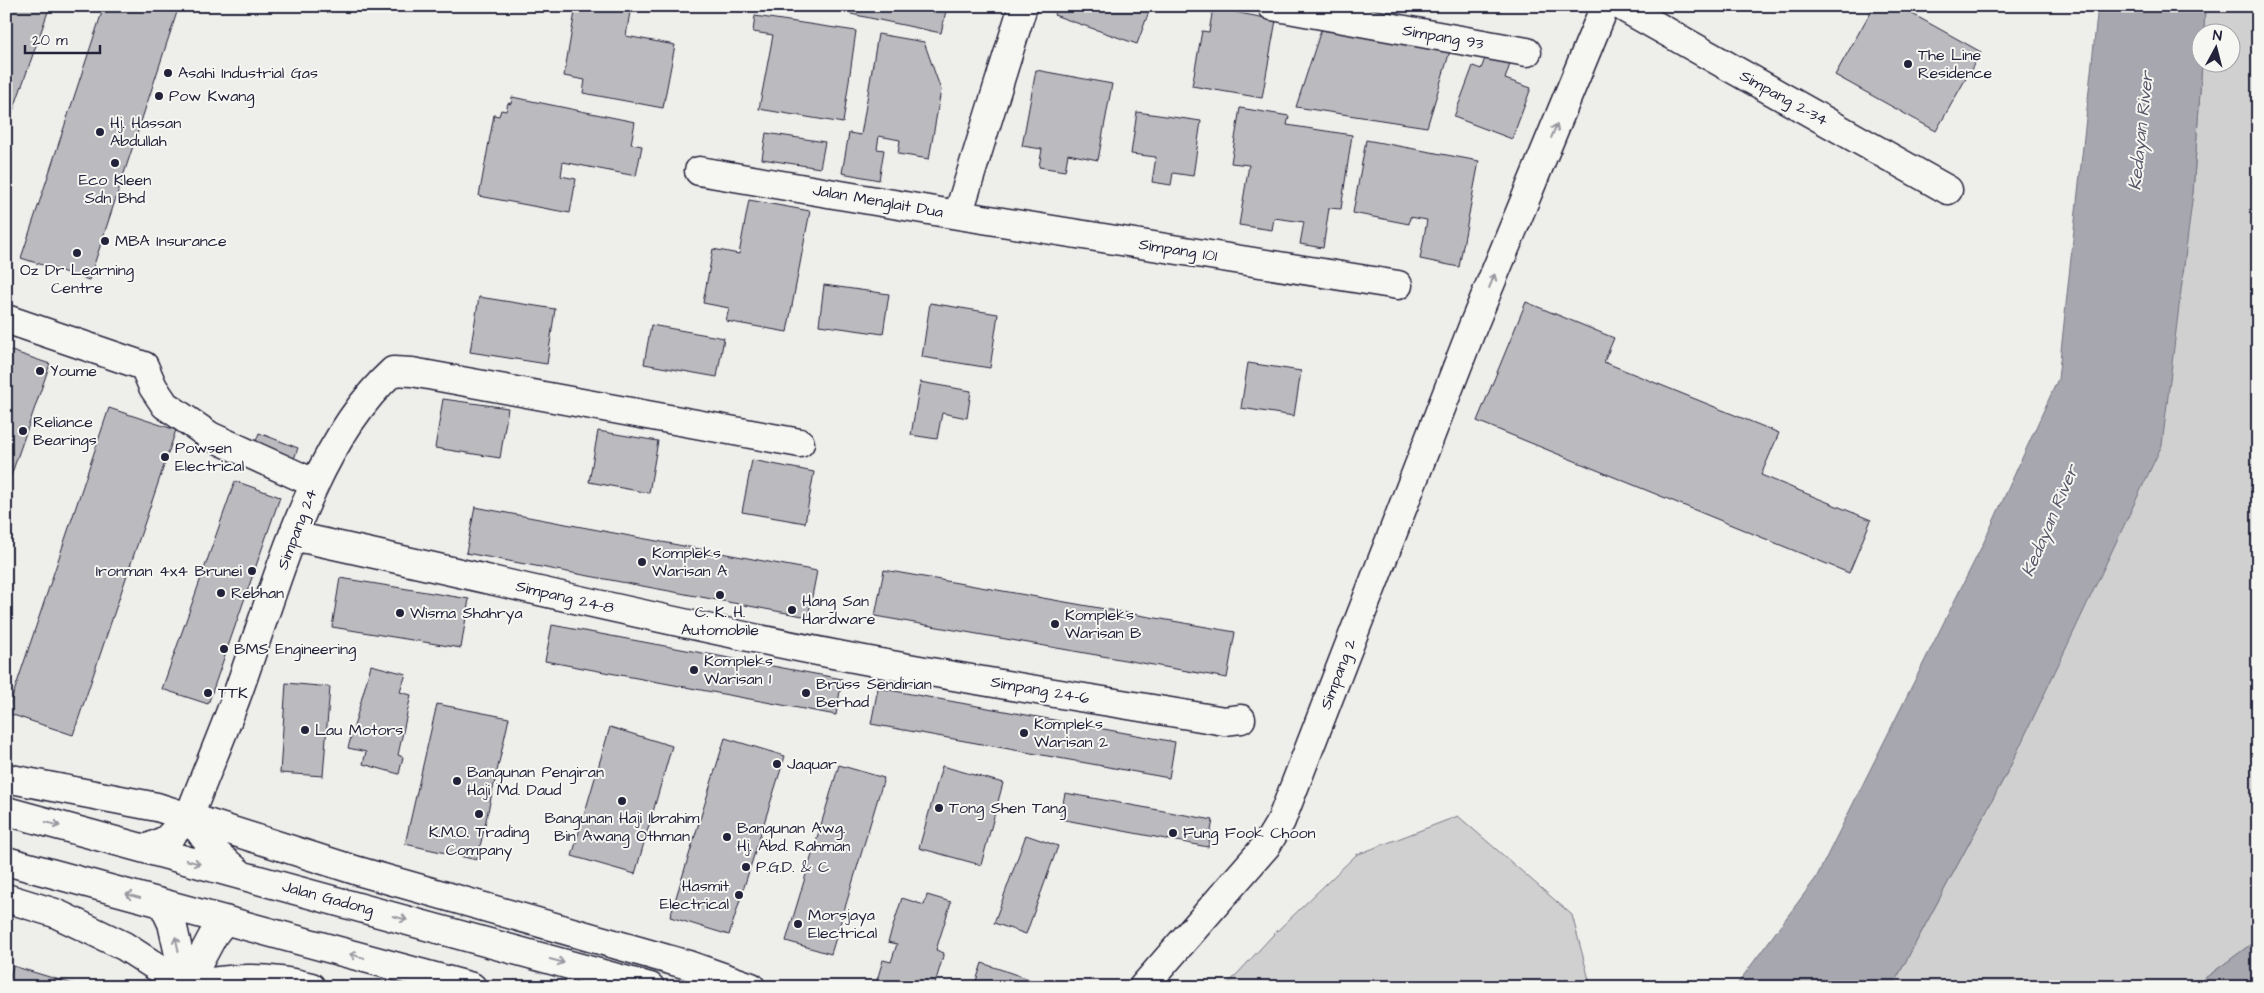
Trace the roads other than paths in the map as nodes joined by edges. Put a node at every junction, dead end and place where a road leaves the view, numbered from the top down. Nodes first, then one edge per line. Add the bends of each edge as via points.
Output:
1 (1023, 6) edge
2 (1272, 6) edge
3 (1605, 6) edge
4 (1621, 6) edge
5 (1527, 52) dead end
6 (699, 170) dead end
7 (1948, 190) dead end
8 (958, 215) junction
9 (1398, 285) dead end
10 (6, 319) edge
11 (800, 443) dead end
12 (314, 483) junction
13 (293, 536) junction
14 (839, 655) joint
15 (1241, 719) dead end
16 (6, 778) edge
17 (6, 811) edge
18 (189, 817) junction
19 (146, 850) junction
20 (6, 861) edge
21 (242, 875) junction
22 (6, 898) edge
23 (162, 904) junction
24 (225, 920) junction
25 (186, 986) edge
26 (311, 987) edge
27 (472, 987) edge
28 (650, 987) edge
29 (751, 987) edge
30 (1143, 987) edge

1 - 8 street, Jalan Menglait Dua
2 - 5 street, Simpang 93
30 -> 3 street, Simpang 2 via 1266,846 1281,821 1473,326
4 - 7 street, Simpang 2-34
6 - 8 street, Jalan Menglait Dua
8 - 9 street, Simpang 101
10 - 12 street via 144,366 165,405 210,436
11 - 12 street, Simpang 24 via 393,371 376,386
12 - 13 street, Simpang 24
13 - 14 street, Simpang 24-8 via 559,597
13 - 18 street, Simpang 24 via 242,682
14 - 15 street, Simpang 24-6 via 1224,721
16 - 18 street via 157,807
17 -> 19 street, Jalan Gadong
18 - 19 street via 166,840
18 - 21 street via 218,854
18 - 29 street via 358,870 688,965
19 -> 21 street, Jalan Gadong
23 -> 20 street
21 -> 28 street, Jalan Gadong
22 - 25 street via 55,913 124,946
23 - 24 street
25 -> 23 street via 172,923
24 - 25 street
27 -> 24 street
25 - 26 street via 226,978 253,978

